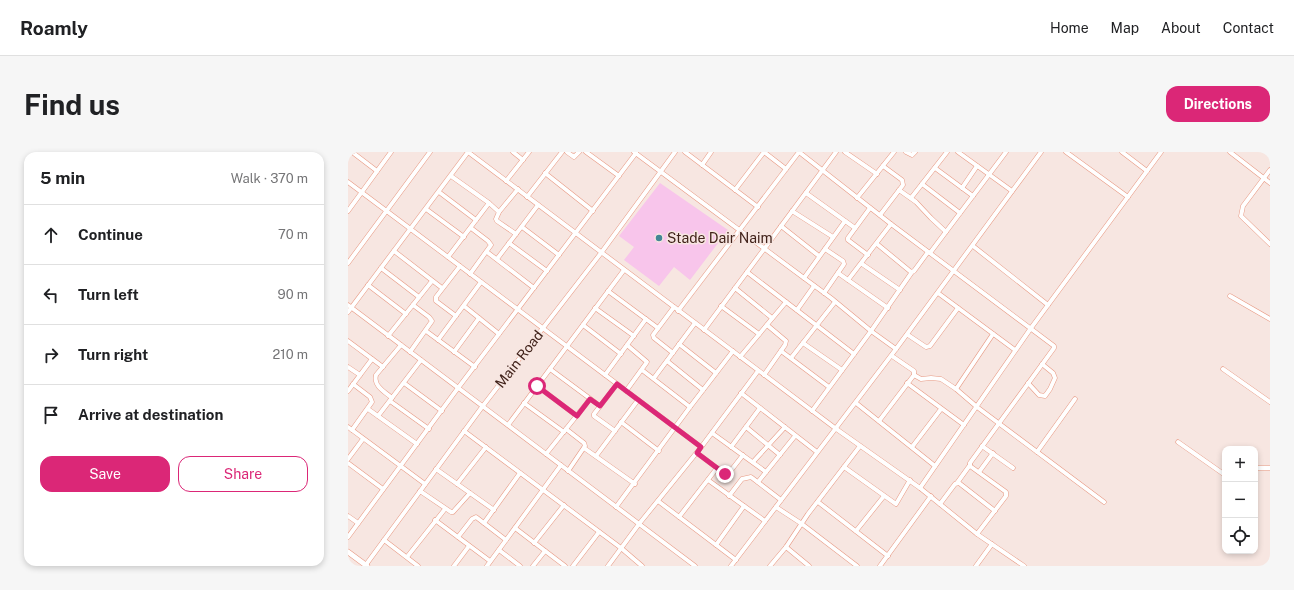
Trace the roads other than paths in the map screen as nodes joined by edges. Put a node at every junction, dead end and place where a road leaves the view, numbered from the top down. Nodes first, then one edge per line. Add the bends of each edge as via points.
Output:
1 (352, 152) edge
2 (430, 152) edge
3 (468, 152) edge
4 (513, 152) edge
5 (529, 152) edge
6 (562, 152) edge
7 (567, 152) edge
8 (579, 152) edge
9 (586, 152) edge
10 (674, 152) edge
11 (685, 152) edge
12 (711, 152) edge
13 (764, 152) edge
14 (799, 152) edge
15 (836, 152) edge
16 (845, 152) edge
17 (894, 152) edge
18 (906, 152) edge
19 (915, 152) edge
20 (947, 152) edge
21 (958, 152) edge
22 (1006, 152) edge
23 (1040, 152) edge
24 (1066, 152) edge
25 (1122, 152) edge
26 (1161, 152) edge
27 (1230, 152) edge
28 (390, 153) edge
29 (635, 153) edge
30 (523, 160) junction
31 (702, 165) junction
32 (883, 166) junction
33 (977, 166) junction
34 (934, 168) junction
35 (786, 169) junction
36 (822, 170) junction
37 (1270, 170) edge
38 (377, 171) junction
39 (660, 171) junction
40 (1147, 171) junction
41 (546, 173) junction
42 (877, 174) junction
43 (989, 175) junction
44 (451, 176) junction
45 (619, 176) junction
46 (1264, 179) junction
47 (506, 181) junction
48 (348, 182) edge
49 (1270, 182) edge
50 (922, 184) junction
51 (962, 188) junction
52 (518, 189) junction
53 (735, 190) junction
54 (899, 190) junction
55 (1012, 191) junction
56 (362, 192) junction
57 (439, 192) junction
58 (806, 193) junction
59 (973, 196) junction
60 (528, 197) junction
61 (1128, 197) junction
62 (857, 198) junction
63 (911, 198) junction
64 (489, 203) junction
65 (538, 205) junction
66 (758, 207) junction
67 (870, 208) junction
68 (426, 209) junction
69 (348, 211) edge
70 (387, 211) junction
71 (593, 211) junction
72 (792, 211) junction
73 (499, 212) junction
74 (960, 213) junction
75 (880, 215) junction
76 (476, 220) junction
77 (845, 221) junction
78 (891, 224) junction
79 (781, 226) junction
80 (522, 227) junction
81 (471, 228) junction
82 (855, 228) junction
83 (411, 229) junction
84 (740, 231) junction
85 (946, 232) junction
86 (516, 234) junction
87 (575, 234) junction
88 (464, 237) junction
89 (833, 238) junction
90 (509, 243) junction
91 (876, 244) junction
92 (1270, 244) edge
93 (973, 246) junction
94 (764, 249) junction
95 (825, 249) junction
96 (394, 251) junction
97 (487, 252) junction
98 (601, 252) junction
99 (929, 253) junction
100 (559, 255) junction
101 (868, 255) junction
102 (820, 256) junction
103 (448, 257) junction
104 (497, 259) junction
105 (348, 263) edge
106 (862, 264) junction
107 (460, 266) junction
108 (381, 268) junction
109 (624, 270) junction
110 (954, 270) junction
111 (547, 271) junction
112 (747, 272) junction
113 (912, 272) junction
114 (838, 273) junction
115 (470, 274) junction
116 (804, 278) junction
117 (848, 280) junction
118 (432, 281) junction
119 (481, 282) junction
120 (368, 285) junction
121 (814, 286) junction
122 (442, 288) junction
123 (534, 288) junction
124 (734, 288) junction
125 (900, 290) junction
126 (608, 291) junction
127 (824, 293) junction
128 (938, 293) junction
129 (1230, 296) dead end
130 (419, 297) junction
131 (786, 302) junction
132 (835, 302) junction
133 (413, 305) junction
134 (1048, 305) junction
135 (464, 306) junction
136 (722, 306) junction
137 (674, 307) junction
138 (349, 308) edge
139 (595, 308) junction
140 (888, 308) junction
141 (958, 308) junction
142 (518, 310) junction
143 (797, 310) junction
144 (678, 311) junction
145 (406, 314) junction
146 (456, 316) junction
147 (479, 318) junction
148 (772, 318) junction
149 (646, 319) junction
150 (1270, 319) edge
151 (695, 323) junction
152 (583, 325) junction
153 (767, 325) junction
154 (818, 326) junction
155 (543, 328) junction
156 (658, 328) junction
157 (1031, 328) junction
158 (704, 330) junction
159 (426, 331) junction
160 (871, 332) junction
161 (499, 334) junction
162 (759, 334) junction
163 (993, 334) junction
164 (908, 335) junction
165 (388, 336) junction
166 (634, 336) junction
167 (438, 340) junction
168 (348, 341) edge
169 (804, 343) junction
170 (679, 344) junction
171 (401, 345) junction
172 (627, 345) junction
173 (567, 346) junction
174 (896, 349) junction
175 (1015, 350) junction
176 (781, 351) junction
177 (410, 352) junction
178 (454, 352) junction
179 (733, 352) junction
180 (673, 353) junction
181 (621, 354) junction
182 (854, 354) junction
183 (892, 356) junction
184 (740, 357) junction
185 (791, 358) junction
186 (372, 359) junction
187 (421, 360) junction
188 (667, 361) junction
189 (1042, 364) junction
190 (348, 367) edge
191 (383, 367) junction
192 (474, 367) junction
193 (550, 369) junction
194 (1223, 369) dead end
195 (642, 370) junction
196 (842, 370) junction
197 (758, 371) junction
198 (716, 373) junction
199 (605, 375) junction
200 (764, 375) junction
201 (914, 375) junction
202 (360, 376) junction
203 (654, 378) junction
204 (404, 383) junction
205 (907, 383) junction
206 (1028, 383) junction
207 (353, 384) junction
208 (617, 384) junction
209 (537, 386) junction
210 (829, 387) junction
211 (458, 388) junction
212 (956, 389) junction
213 (348, 390) edge
214 (703, 390) junction
215 (626, 391) junction
216 (741, 393) junction
217 (391, 399) junction
218 (590, 399) junction
219 (1074, 399) dead end
220 (638, 400) junction
221 (1270, 402) edge
222 (524, 403) junction
223 (856, 403) junction
224 (482, 406) junction
225 (600, 406) junction
226 (690, 407) junction
227 (977, 407) junction
228 (760, 408) junction
229 (368, 409) junction
230 (941, 409) junction
231 (442, 411) junction
232 (812, 411) junction
233 (378, 416) junction
234 (577, 416) junction
235 (879, 421) junction
236 (621, 422) junction
237 (999, 423) junction
238 (508, 425) junction
239 (964, 425) junction
240 (746, 427) junction
241 (784, 427) junction
242 (429, 428) junction
243 (675, 428) junction
244 (835, 428) junction
245 (350, 429) edge
246 (464, 431) junction
247 (565, 431) junction
248 (615, 431) junction
249 (712, 433) junction
250 (795, 436) junction
251 (363, 438) junction
252 (1178, 442) dead end
253 (417, 444) junction
254 (768, 445) junction
255 (860, 446) junction
256 (982, 446) junction
257 (486, 447) junction
258 (701, 447) junction
259 (731, 447) junction
260 (912, 447) junction
261 (584, 448) junction
262 (659, 451) junction
263 (817, 452) junction
264 (1038, 452) junction
265 (697, 453) junction
266 (993, 453) junction
267 (546, 454) junction
268 (743, 455) junction
269 (780, 455) junction
270 (596, 456) junction
271 (348, 459) edge
272 (348, 462) edge
273 (753, 462) junction
274 (970, 464) junction
275 (560, 465) junction
276 (400, 466) junction
277 (935, 466) junction
278 (844, 467) junction
279 (718, 468) junction
280 (1013, 468) dead end
281 (1258, 468) edge
282 (1270, 468) edge
283 (436, 469) junction
284 (568, 471) junction
285 (766, 472) junction
286 (979, 472) junction
287 (520, 473) junction
288 (1222, 473) edge
289 (708, 480) junction
290 (910, 480) junction
291 (758, 482) junction
292 (957, 483) junction
293 (425, 484) junction
294 (457, 484) junction
295 (635, 484) junction
296 (920, 488) junction
297 (383, 489) junction
298 (543, 490) junction
299 (420, 491) junction
300 (470, 493) junction
301 (729, 496) junction
302 (884, 496) junction
303 (931, 496) junction
304 (781, 500) junction
305 (658, 501) junction
306 (818, 502) junction
307 (1104, 502) dead end
308 (940, 504) junction
309 (564, 505) junction
310 (744, 506) junction
311 (616, 507) junction
312 (776, 507) junction
313 (445, 509) junction
314 (494, 510) junction
315 (995, 511) junction
316 (348, 516) edge
317 (679, 517) junction
318 (435, 520) junction
319 (765, 521) junction
320 (358, 523) junction
321 (484, 523) junction
322 (639, 524) junction
323 (802, 524) junction
324 (515, 528) junction
325 (856, 530) junction
326 (599, 532) junction
327 (977, 534) junction
328 (348, 537) edge
329 (458, 537) junction
330 (384, 540) junction
331 (506, 540) junction
332 (534, 543) junction
333 (992, 544) junction
334 (716, 545) junction
335 (469, 546) junction
336 (786, 547) junction
337 (622, 548) junction
338 (499, 550) junction
339 (545, 551) junction
340 (348, 552) edge
341 (888, 556) junction
342 (407, 557) junction
343 (736, 560) junction
344 (490, 561) junction
345 (534, 564) edge
346 (366, 566) edge
347 (418, 566) edge
348 (454, 566) edge
349 (487, 566) edge
350 (520, 566) edge
351 (539, 566) edge
352 (565, 566) edge
353 (573, 566) edge
354 (608, 566) edge
355 (642, 566) edge
356 (695, 566) edge
357 (731, 566) edge
358 (770, 566) edge
359 (809, 566) edge
360 (857, 566) edge
361 (880, 566) edge
362 (976, 566) edge
363 (1024, 566) edge

1 - 38 street
2 - 70 street
3 - 44 street
3 - 47 street
4 - 30 street
5 - 30 street
6 - 41 street
7 - 8 street via 574,157
9 - 45 street
10 - 39 street, Main Road
11 - 31 street
12 - 31 street
13 - 35 street
13 - 53 street
14 - 35 street
14 - 36 street
15 - 36 street
16 - 42 street
17 - 32 street
18 - 19 street via 912,155
20 - 34 street
21 - 33 street
22 - 43 street
23 - 55 street
24 - 61 street
25 - 40 street
26 - 40 street
27 - 46 street
28 - 38 street
29 - 39 street
29 - 45 street
30 - 47 street
31 - 53 street
32 - 42 street
32 - 54 street via 902,180 903,185
33 - 43 street
33 - 51 street
34 - 50 street
34 - 51 street
35 - 66 street
36 - 58 street
36 - 62 street
37 - 46 street
38 - 56 street
39 - 84 street
39 - 98 street, Main Road
40 - 61 street
41 - 60 street
41 - 71 street
42 - 62 street
43 - 55 street
43 - 59 street
44 - 57 street
44 - 64 street
45 - 71 street
46 - 49 street
46 - 92 street via 1243,206 1241,216
47 - 52 street
48 - 56 street
50 - 63 street
50 - 74 street
51 - 59 street
52 - 60 street
52 - 73 street
53 - 66 street
54 - 63 street
54 - 75 street
55 - 93 street
56 - 69 street
56 - 70 street
57 - 68 street
57 - 76 street
58 - 72 street
58 - 77 street
59 - 74 street
60 - 65 street
61 - 134 street
62 - 67 street
63 - 85 street
64 - 73 street
64 - 76 street
65 - 80 street
65 - 87 street
66 - 84 street
67 - 75 street
67 - 82 street
68 - 83 street
68 - 88 street
70 - 83 street
70 - 105 street
71 - 87 street
72 - 79 street
72 - 89 street
73 - 86 street via 496,216 497,221
74 - 85 street
75 - 78 street
76 - 81 street
77 - 82 street
77 - 89 street
78 - 91 street
78 - 99 street
79 - 94 street
79 - 102 street
80 - 86 street
80 - 100 street
81 - 88 street
81 - 97 street via 491,244
82 - 101 street via 848,240
83 - 96 street
83 - 103 street
84 - 94 street
84 - 144 street
85 - 99 street
86 - 90 street
87 - 98 street
87 - 100 street
88 - 103 street
89 - 95 street
90 - 104 street
90 - 111 street
91 - 101 street
91 - 113 street
93 - 110 street
93 - 134 street
94 - 112 street
94 - 116 street
95 - 102 street
95 - 114 street via 844,262
96 - 108 street
96 - 118 street
97 - 104 street
97 - 115 street
98 - 109 street
98 - 155 street, Main Road
99 - 110 street
99 - 113 street
100 - 111 street
101 - 106 street
102 - 116 street
103 - 107 street
104 - 123 street
106 - 117 street
106 - 125 street
107 - 115 street
107 - 122 street
108 - 120 street
108 - 130 street
109 - 126 street
109 - 137 street
110 - 128 street
110 - 157 street
111 - 123 street
112 - 124 street
112 - 131 street
113 - 125 street
114 - 117 street
114 - 127 street
115 - 119 street
116 - 121 street
117 - 140 street
118 - 122 street
118 - 130 street
119 - 135 street
119 - 142 street
120 - 138 street
120 - 145 street
121 - 127 street
121 - 143 street
122 - 146 street via 436,301
123 - 142 street
124 - 136 street
124 - 148 street
125 - 140 street
126 - 139 street
126 - 149 street
127 - 132 street
128 - 141 street
128 - 164 street
129 - 150 street
130 - 133 street
131 - 143 street
131 - 148 street
132 - 154 street
132 - 160 street
133 - 145 street
133 - 159 street via 431,319
134 - 157 street
135 - 146 street
135 - 147 street
136 - 158 street
136 - 162 street
137 - 144 street
137 - 156 street
138 - 165 street
139 - 152 street
139 - 166 street
140 - 160 street
141 - 163 street
141 - 164 street via 930,346 926,347
142 - 155 street
142 - 161 street
143 - 154 street
144 - 151 street
145 - 165 street
146 - 167 street
147 - 161 street
147 - 178 street
148 - 153 street
149 - 156 street
149 - 166 street
151 - 158 street
151 - 170 street
152 - 173 street
152 - 181 street
153 - 162 street
153 - 176 street via 786,341
154 - 169 street
154 - 182 street
155 - 173 street
155 - 224 street, Main Road
156 - 180 street via 653,337
157 - 175 street
157 - 189 street via 1054,346
158 - 179 street
159 - 167 street
159 - 177 street
160 - 174 street
160 - 182 street
161 - 192 street
162 - 184 street
163 - 175 street
163 - 212 street
164 - 174 street
165 - 171 street
166 - 172 street
167 - 178 street
168 - 186 street
169 - 185 street
169 - 196 street
170 - 180 street
170 - 198 street
171 - 177 street
171 - 191 street
172 - 181 street
172 - 195 street via 647,362
173 - 193 street
173 - 199 street
174 - 183 street
175 - 227 street
176 - 185 street
176 - 200 street
177 - 187 street
178 - 192 street
179 - 184 street
179 - 198 street
180 - 188 street
181 - 199 street
182 - 196 street
183 - 201 street via 914,371
183 - 223 street
184 - 197 street
185 - 210 street
186 - 191 street
186 - 202 street
187 - 204 street
187 - 211 street
188 - 203 street
188 - 214 street
189 - 206 street
189 - 206 street via 1055,378 1045,396 1039,395
190 - 202 street
191 - 217 street via 375,381
192 - 211 street
193 - 209 street
193 - 218 street
194 - 221 street
195 - 203 street
195 - 215 street
196 - 210 street
197 - 200 street
197 - 216 street
198 - 214 street
199 - 208 street
200 - 232 street
201 - 205 street
201 - 212 street via 921,379 941,380
202 - 207 street
203 - 226 street
204 - 217 street
204 - 231 street
205 - 230 street
205 - 235 street
206 - 237 street
207 - 213 street
207 - 229 street via 372,399
208 - 215 street
208 - 225 street
209 - 222 street
209 - 234 street
210 - 232 street
211 - 224 street
211 - 231 street
212 - 227 street
214 - 226 street
215 - 220 street
216 - 228 street
216 - 249 street
217 - 233 street
217 - 242 street
218 - 225 street
218 - 234 street
219 - 264 street
220 - 236 street
220 - 243 street
222 - 238 street
222 - 247 street
223 - 235 street
223 - 244 street
224 - 238 street
224 - 246 street, Main Road
225 - 248 street via 594,416
226 - 243 street
227 - 237 street
227 - 239 street
228 - 240 street
228 - 241 street
229 - 233 street
229 - 245 street
230 - 239 street
230 - 260 street
231 - 242 street
232 - 244 street
233 - 253 street
234 - 247 street
235 - 260 street
236 - 248 street
236 - 262 street
237 - 256 street
237 - 264 street
238 - 267 street
239 - 277 street
240 - 254 street
240 - 259 street
241 - 250 street
241 - 254 street
242 - 253 street
243 - 258 street
243 - 262 street
244 - 255 street
244 - 263 street
245 - 251 street
246 - 257 street
246 - 283 street, Main Road
247 - 261 street via 584,443
247 - 267 street
248 - 270 street
249 - 258 street
249 - 259 street
250 - 263 street
250 - 269 street
251 - 271 street
251 - 276 street
252 - 288 street
253 - 276 street
254 - 269 street
254 - 273 street
255 - 278 street
255 - 290 street
256 - 266 street
256 - 274 street
257 - 287 street
257 - 294 street
258 - 265 street
259 - 268 street
260 - 277 street
261 - 270 street
261 - 284 street
262 - 295 street
263 - 304 street
264 - 307 street
265 - 279 street
265 - 305 street
266 - 280 street
266 - 286 street
267 - 275 street
268 - 273 street
268 - 279 street via 729,473 725,474
269 - 285 street
270 - 295 street
272 - 297 street
273 - 285 street
274 - 286 street
274 - 292 street
275 - 284 street
275 - 298 street
276 - 293 street
276 - 297 street
277 - 296 street
278 - 302 street
278 - 306 street
279 - 289 street
281 - 282 street
283 - 293 street, Main Road
283 - 294 street
284 - 311 street
285 - 291 street
286 - 315 street via 1006,492 1006,496
287 - 298 street
287 - 314 street
289 - 301 street
289 - 317 street
290 - 296 street
290 - 302 street via 896,504
291 - 301 street via 751,477 745,477
291 - 304 street
292 - 308 street
292 - 315 street
293 - 299 street, Main Road
294 - 300 street
295 - 311 street
296 - 303 street
297 - 320 street
298 - 309 street
298 - 324 street
299 - 313 street
299 - 330 street, Main Road
300 - 313 street via 453,512
300 - 314 street
301 - 310 street
302 - 325 street
303 - 308 street
303 - 341 street
304 - 312 street
305 - 317 street
305 - 322 street
306 - 323 street
306 - 325 street
308 - 327 street
309 - 326 street
309 - 332 street
310 - 319 street
310 - 334 street
311 - 322 street
312 - 319 street
312 - 323 street
313 - 318 street
314 - 321 street
315 - 327 street
316 - 320 street
317 - 334 street
318 - 329 street
318 - 342 street
319 - 343 street
320 - 328 street
321 - 329 street via 474,517
321 - 331 street
322 - 337 street
322 - 356 street
323 - 336 street
323 - 360 street
324 - 331 street
324 - 332 street
325 - 341 street
326 - 337 street
326 - 353 street
327 - 333 street
329 - 335 street
330 - 342 street
330 - 346 street, Main Road
331 - 338 street
332 - 339 street
333 - 362 street
333 - 363 street
334 - 343 street
335 - 344 street
335 - 348 street
336 - 358 street
336 - 359 street
337 - 354 street
337 - 355 street
338 - 344 street
338 - 350 street
339 - 345 street
339 - 352 street
340 - 346 street
341 - 361 street
342 - 347 street
343 - 357 street
344 - 349 street
345 - 351 street

